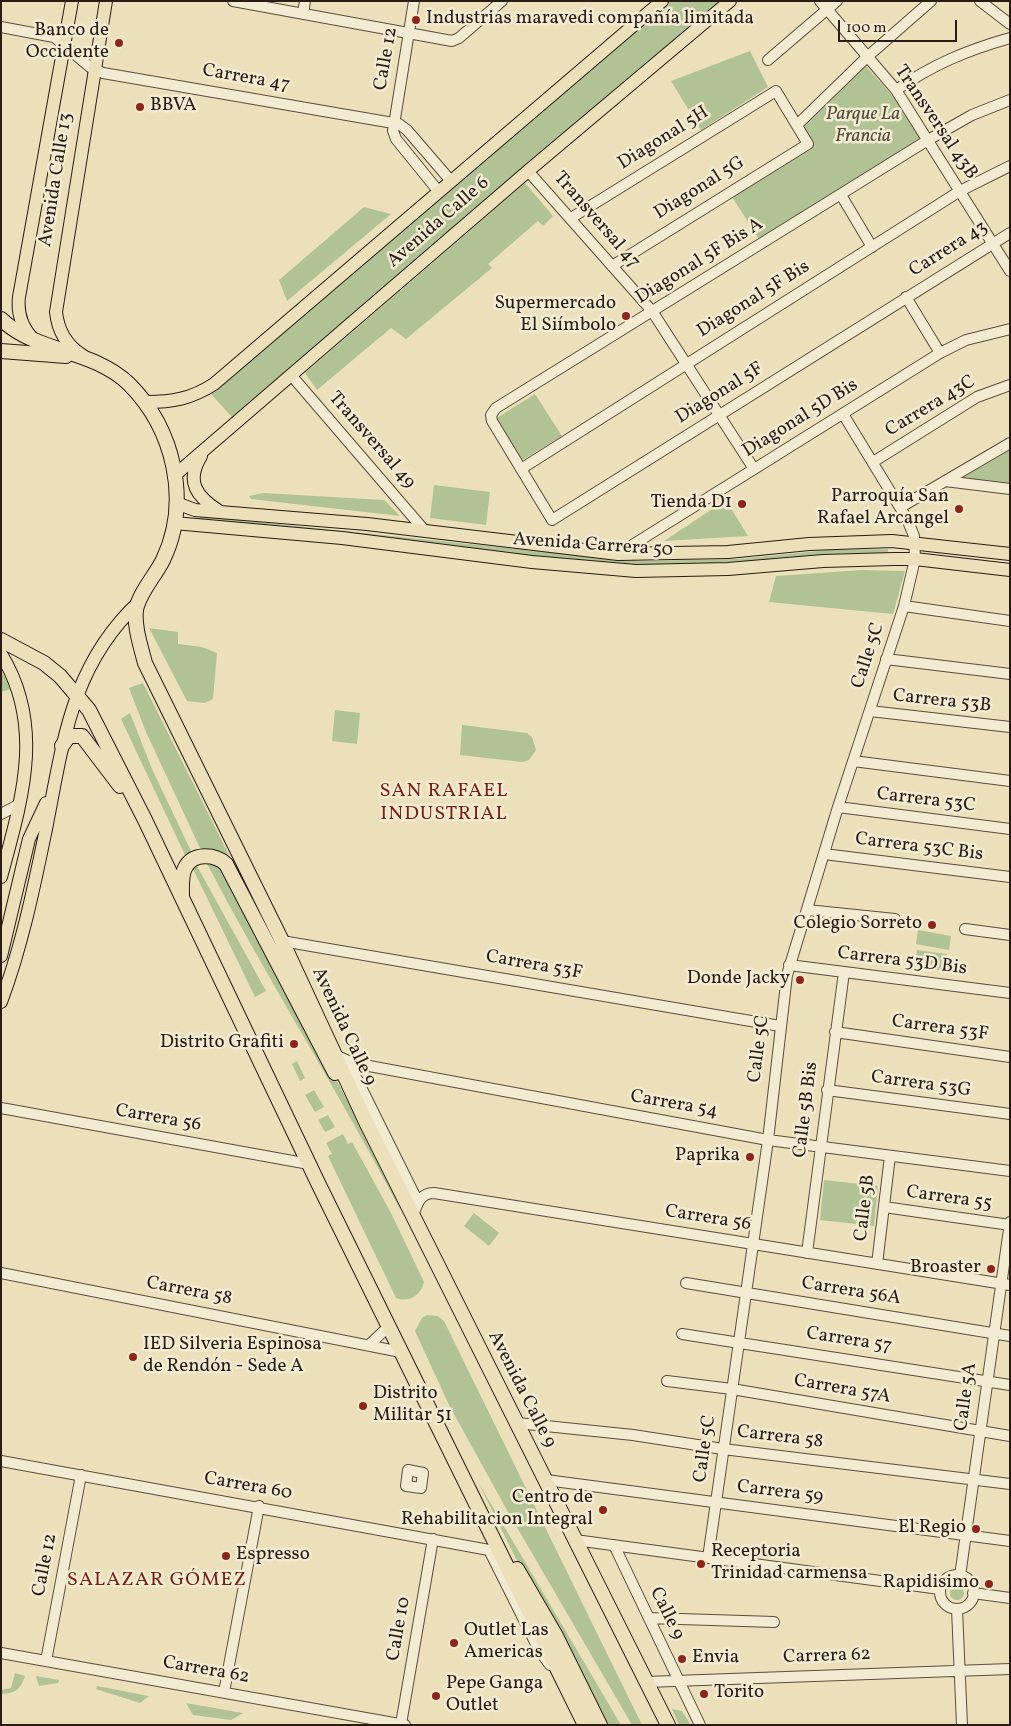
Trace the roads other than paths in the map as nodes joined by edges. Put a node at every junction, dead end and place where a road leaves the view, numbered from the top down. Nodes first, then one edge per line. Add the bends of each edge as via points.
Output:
1 (72, 1) edge
2 (106, 1) edge
3 (233, 1) edge
4 (305, 1) edge
5 (414, 1) edge
6 (502, 1) edge
7 (662, 1) edge
8 (730, 1) edge
9 (820, 1) edge
10 (837, 1) edge
11 (931, 1) edge
12 (980, 1) edge
13 (827, 10) junction
14 (303, 14) junction
15 (1010, 24) edge
16 (1, 27) edge
17 (409, 32) junction
18 (1010, 38) edge
19 (64, 44) junction
20 (867, 57) junction
21 (768, 60) dead end
22 (94, 70) junction
23 (896, 90) junction
24 (1010, 100) edge
25 (393, 122) junction
26 (797, 125) junction
27 (928, 140) junction
28 (1010, 166) edge
29 (528, 170) junction
30 (451, 182) junction
31 (960, 191) junction
32 (439, 192) junction
33 (841, 195) junction
34 (571, 218) junction
35 (1010, 233) edge
36 (992, 243) junction
37 (872, 247) junction
38 (612, 266) junction
39 (1010, 271) edge
40 (906, 297) junction
41 (652, 311) junction
42 (1, 319) edge
43 (1010, 329) edge
44 (34, 340) junction
45 (1, 351) edge
46 (940, 353) junction
47 (86, 357) junction
48 (687, 362) junction
49 (290, 375) junction
50 (1010, 385) edge
51 (146, 402) junction
52 (721, 414) junction
53 (842, 414) junction
54 (1010, 444) edge
55 (207, 447) junction
56 (873, 462) junction
57 (521, 469) junction
58 (754, 469) junction
59 (174, 475) junction
60 (945, 481) junction
61 (1010, 489) edge
62 (176, 503) junction
63 (901, 507) junction
64 (221, 512) junction
65 (174, 523) junction
66 (425, 531) junction
67 (915, 543) junction
68 (618, 554) junction
69 (1010, 554) edge
70 (915, 559) junction
71 (1010, 570) edge
72 (139, 602) junction
73 (904, 606) junction
74 (1010, 621) edge
75 (1, 640) edge
76 (1, 654) edge
77 (886, 659) junction
78 (1010, 674) edge
79 (77, 696) junction
80 (870, 711) junction
81 (1010, 727) edge
82 (62, 746) junction
83 (853, 761) junction
84 (1010, 781) edge
85 (54, 786) junction
86 (18, 805) junction
87 (838, 807) junction
88 (1, 814) edge
89 (145, 820) junction
90 (1010, 829) edge
91 (824, 854) junction
92 (3, 866) edge
93 (1, 877) edge
94 (1010, 877) edge
95 (182, 898) junction
96 (807, 910) junction
97 (895, 919) dead end
98 (5, 925) edge
99 (965, 929) dead end
100 (1010, 935) edge
101 (282, 941) junction
102 (1, 956) edge
103 (789, 965) junction
104 (844, 972) junction
105 (1010, 993) edge
106 (1, 1002) edge
107 (780, 1026) junction
108 (835, 1032) junction
109 (335, 1055) junction
110 (1010, 1057) edge
111 (349, 1062) junction
112 (827, 1090) junction
113 (1, 1108) edge
114 (1010, 1114) edge
115 (366, 1122) junction
116 (768, 1140) junction
117 (820, 1146) junction
118 (890, 1156) junction
119 (309, 1164) junction
120 (1010, 1171) edge
121 (418, 1202) junction
122 (884, 1208) junction
123 (413, 1216) junction
124 (1010, 1224) edge
125 (753, 1244) junction
126 (807, 1253) junction
127 (877, 1264) junction
128 (1, 1273) edge
129 (686, 1283) dead end
130 (1005, 1284) edge
131 (746, 1292) junction
132 (389, 1326) junction
133 (994, 1333) junction
134 (682, 1334) dead end
135 (1010, 1336) edge
136 (739, 1342) junction
137 (369, 1345) junction
138 (401, 1352) junction
139 (667, 1381) dead end
140 (987, 1382) junction
141 (1010, 1385) edge
142 (732, 1390) junction
143 (517, 1423) junction
144 (980, 1432) junction
145 (1010, 1436) edge
146 (723, 1449) junction
147 (1, 1461) edge
148 (81, 1475) junction
149 (546, 1480) junction
150 (973, 1480) junction
151 (1010, 1484) edge
152 (716, 1502) junction
153 (475, 1503) junction
154 (259, 1506) junction
155 (965, 1534) junction
156 (433, 1540) junction
157 (575, 1540) junction
158 (1010, 1541) edge
159 (614, 1545) junction
160 (489, 1550) junction
161 (708, 1558) junction
162 (960, 1576) junction
163 (940, 1589) junction
164 (973, 1593) junction
165 (1010, 1598) edge
166 (957, 1609) junction
167 (649, 1618) junction
168 (774, 1622) dead end
169 (1, 1653) edge
170 (46, 1661) junction
171 (1010, 1669) edge
172 (960, 1671) junction
173 (679, 1680) junction
174 (646, 1682) junction
175 (568, 1690) junction
176 (224, 1692) junction
177 (403, 1724) edge
178 (585, 1725) edge
179 (600, 1725) edge
180 (668, 1725) edge
181 (700, 1725) edge
182 (962, 1725) edge

1 - 19 main road, Avenida Calle 13
2 - 22 main road, Avenida Calle 13
3 - 14 street
4 - 14 street
5 - 17 street, Calle 12
6 - 17 street via 456,40
7 - 30 main road, Avenida Calle 6
8 - 29 main road, Avenida Calle 6
9 - 13 street, Transversal 43B
10 - 13 street
11 - 20 street
12 - 15 street
13 - 20 street, Transversal 43B
13 - 21 street
14 - 17 street
16 - 19 street via 49,35
17 - 25 street, Calle 12
18 - 23 street via 969,49
19 - 22 street
19 - 44 main road, Avenida Calle 13 via 18,303 21,321
20 - 23 street, Transversal 43B
20 - 26 street
22 - 25 street, Carrera 47
22 - 47 main road, Avenida Calle 13 via 56,312 68,344
23 - 27 street, Transversal 43B
24 - 27 street, Diagonal 5F Bis A via 972,115
25 - 30 street, Carrera 47 via 407,130
25 - 32 street via 396,139
26 - 34 street, Diagonal 5H via 776,91
26 - 38 street, Diagonal 5G via 808,144
27 - 31 street, Transversal 43B
27 - 33 street, Diagonal 5F Bis A
28 - 31 street, Diagonal 5F Bis
29 - 34 street, Transversal 47
29 - 49 main road, Avenida Calle 6
30 - 32 main road, Avenida Calle 6
31 - 36 street, Transversal 43B
31 - 37 street, Diagonal 5F Bis
32 - 51 main road, Avenida Calle 6 via 214,384 185,399
33 - 37 street
33 - 41 street, Diagonal 5F Bis A
34 - 38 street, Transversal 47
35 - 36 street, Carrera 43
36 - 39 street, Transversal 43B
36 - 40 street, Carrera 43
37 - 48 street, Diagonal 5F Bis
38 - 41 street, Transversal 47
40 - 46 street
40 - 52 street, Diagonal 5F
41 - 48 street, Transversal 47
41 - 57 street, Diagonal 5F Bis A via 496,408 491,415 492,421
42 - 44 highway
43 - 46 street, Diagonal 5D Bis via 966,340
44 - 47 highway
45 - 47 highway
46 - 53 street, Diagonal 5D Bis
47 - 51 highway, Avenida Calle 9 via 122,378
48 - 52 street, Transversal 47
48 - 57 street, Diagonal 5F Bis
49 - 55 main road, Avenida Calle 6
49 - 66 street, Transversal 49
50 - 56 street, Carrera 43C via 977,397
51 - 59 highway, Avenida Calle 9 via 165,437
52 - 57 street, Diagonal 5F via 552,520
52 - 58 street, Transversal 47
53 - 56 street, Calle 5C
53 - 58 street, Diagonal 5D Bis
54 - 60 street
55 - 59 main road, Avenida Calle 6
55 - 64 main road via 194,470 195,489 203,500
56 - 63 street, Calle 5C
58 - 68 street, Diagonal 5D Bis
59 - 62 highway, Avenida Calle 9
60 - 61 street
60 - 63 street
62 - 64 main road, Avenida Carrera 50 via 195,510
62 - 65 highway, Avenida Calle 9
63 - 67 street, Calle 5C
64 - 66 main road, Avenida Carrera 50
65 - 70 main road, Avenida Carrera 50 via 636,571
65 - 72 highway, Avenida Calle 9 via 164,559
66 - 68 main road, Avenida Carrera 50
67 - 68 main road, Avenida Carrera 50 via 862,542 728,552
67 - 69 main road, Avenida Carrera 50
67 - 70 street, Calle 5C
70 - 71 main road, Avenida Carrera 50
70 - 73 street, Calle 5C
72 - 79 main road via 103,642
72 - 101 highway, Avenida Calle 9 via 136,613 145,662
73 - 74 street
73 - 77 street, Calle 5C
75 - 79 highway via 44,663
76 - 86 main road via 16,686 27,731 27,760
77 - 78 street
77 - 80 street, Calle 5C
79 - 82 main road
79 - 89 highway via 89,710
80 - 81 street, Carrera 53B
80 - 83 street, Calle 5C
82 - 85 main road
82 - 89 highway via 66,738 73,735 87,740
83 - 84 street
83 - 87 street, Calle 5C
85 - 98 main road via 28,839
85 - 106 main road via 23,934
86 - 88 street
86 - 92 main road
87 - 90 street, Carrera 53C
87 - 91 street, Calle 5C
89 - 95 highway
91 - 94 street, Carrera 53C Bis
91 - 96 street, Calle 5C
92 - 93 main road
95 - 115 highway via 183,874 189,862 208,856 226,864 321,1048
95 - 119 highway
96 - 97 street
96 - 103 street, Calle 5C
98 - 102 main road
99 - 100 street
101 - 107 street, Carrera 53F
101 - 109 highway, Avenida Calle 9
103 - 104 street, Carrera 53D Bis
103 - 107 street, Calle 5C
104 - 105 street, Carrera 53D Bis
104 - 108 street, Calle 5B Bis
107 - 116 street, Calle 5C
108 - 110 street, Carrera 53F
108 - 112 street, Calle 5B Bis
109 - 111 street, Carrera 54
109 - 115 highway, Avenida Calle 9
111 - 116 street, Carrera 54
111 - 121 street
112 - 114 street, Carrera 53G
112 - 117 street, Calle 5B Bis
113 - 119 street, Carrera 56
115 - 123 highway, Avenida Calle 9
116 - 117 street, Carrera 54
116 - 125 street, Calle 5C
117 - 118 street, Carrera 54
117 - 126 street, Calle 5B Bis
118 - 120 street, Carrera 54
118 - 122 street, Calle 5B
119 - 132 highway
121 - 123 street
121 - 125 street, Carrera 56 via 434,1193
122 - 124 street, Carrera 55
122 - 127 street, Calle 5B
123 - 143 highway, Avenida Calle 9
124 - 130 street, Calle 5A
125 - 126 street, Carrera 56
125 - 131 street, Calle 5C
126 - 127 street, Carrera 56
127 - 130 street, Carrera 56
128 - 137 street, Carrera 58
129 - 131 street, Carrera 56A
130 - 133 street, Calle 5A
131 - 133 street, Carrera 56A
131 - 136 street, Calle 5C
132 - 137 street
132 - 138 highway
133 - 135 street, Carrera 56A
133 - 140 street, Calle 5A
134 - 136 street, Carrera 57
136 - 140 street, Carrera 57
136 - 142 street, Calle 5C
137 - 138 street, Carrera 58
138 - 153 highway
139 - 142 street, Carrera 57A
140 - 141 street, Carrera 57
140 - 144 street, Calle 5A
142 - 144 street, Carrera 57A
142 - 146 street, Calle 5C
143 - 146 street, Carrera 58 via 633,1435
143 - 149 highway, Avenida Calle 9
144 - 145 street, Carrera 57A
144 - 150 street, Calle 5A
146 - 150 street, Carrera 58
146 - 152 street, Calle 5C
147 - 148 street, Carrera 60
148 - 154 street, Carrera 60
148 - 170 street, Calle 12
149 - 152 street, Carrera 59
149 - 157 highway, Avenida Calle 9
150 - 151 street, Carrera 58
150 - 155 street, Calle 5A
152 - 155 street, Carrera 59
152 - 161 street, Calle 5C
153 - 160 highway
153 - 175 highway
153 - 179 highway via 532,1594
154 - 156 street, Carrera 60
154 - 176 street
155 - 158 street, Carrera 59
155 - 162 street, Calle 5A
156 - 160 street, Carrera 60
156 - 177 street, Calle 10
157 - 159 street
157 - 174 highway, Avenida Calle 9
159 - 161 street
159 - 167 street, Calle 9
160 - 175 street via 539,1650
161 - 163 street
162 - 163 street via 945,1580
162 - 164 street via 968,1580
163 - 166 street via 944,1603
164 - 165 street
164 - 166 street via 966,1606
166 - 172 street
167 - 168 street
167 - 173 street, Calle 9
169 - 170 street, Carrera 62
170 - 176 street, Carrera 62
171 - 172 street, Carrera 62
172 - 173 street, Carrera 62
172 - 182 street
173 - 174 street, Carrera 62
173 - 181 street, Calle 9
174 - 180 highway, Avenida Calle 9
175 - 178 highway
176 - 177 street, Carrera 62

